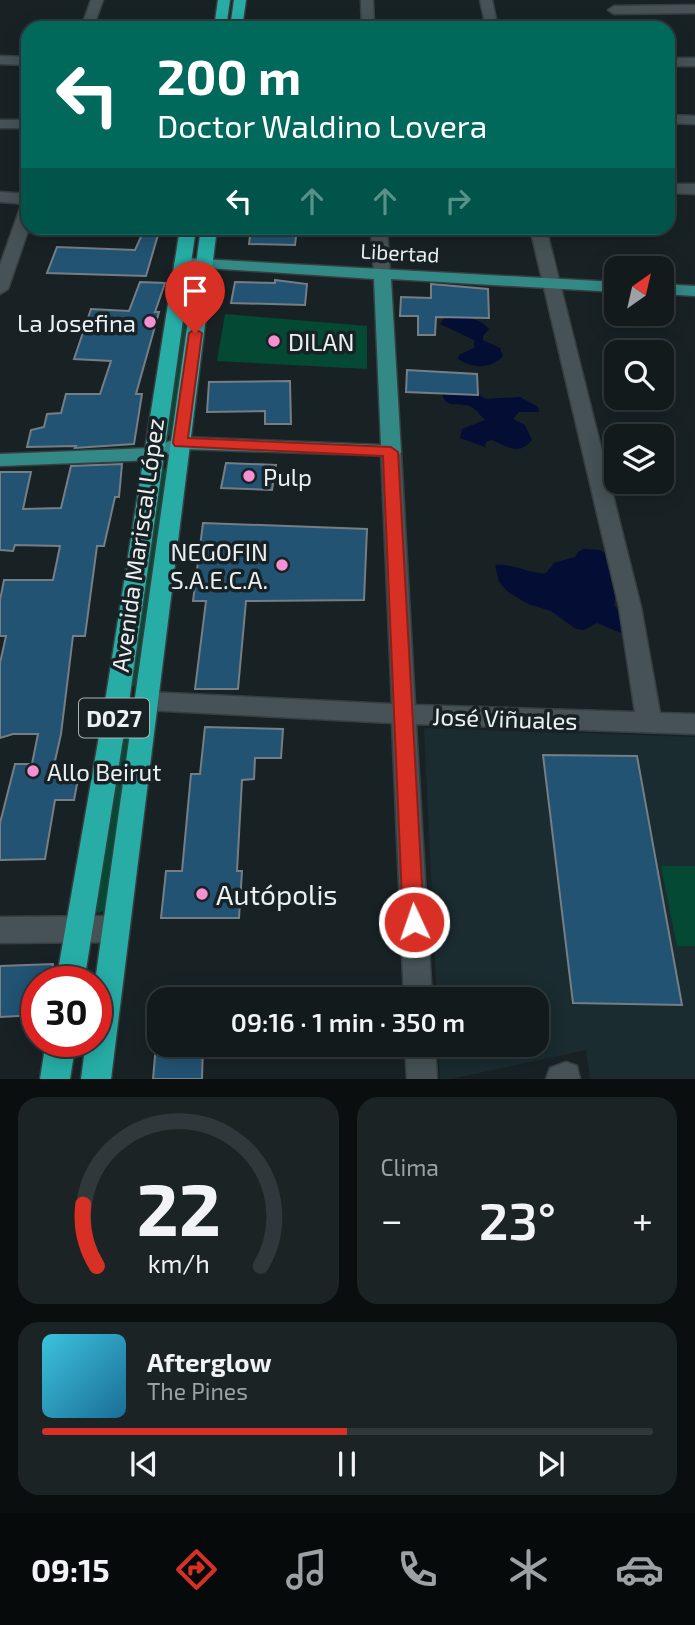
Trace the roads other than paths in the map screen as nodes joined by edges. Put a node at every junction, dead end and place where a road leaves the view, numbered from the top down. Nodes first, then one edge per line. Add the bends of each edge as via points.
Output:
1 (97, 0) edge
2 (224, 0) edge
3 (240, 0) edge
4 (367, 0) edge
5 (486, 0) edge
6 (695, 9) edge
7 (614, 10) edge
8 (90, 21) edge
9 (221, 21) edge
10 (237, 21) edge
11 (368, 21) edge
12 (490, 21) edge
13 (0, 60) edge
14 (21, 61) edge
15 (675, 62) edge
16 (695, 62) edge
17 (675, 119) edge
18 (695, 120) edge
19 (0, 124) edge
20 (21, 124) edge
21 (675, 188) edge
22 (695, 189) edge
23 (0, 197) edge
24 (21, 198) edge
25 (21, 228) edge
26 (187, 235) edge
27 (208, 235) edge
28 (379, 235) edge
29 (540, 235) edge
30 (182, 264) junction
31 (204, 265) junction
32 (382, 274) junction
33 (550, 283) junction
34 (1, 284) edge
35 (604, 286) edge
36 (674, 290) edge
37 (695, 291) edge
38 (165, 449) junction
39 (391, 452) junction
40 (0, 460) edge
41 (147, 701) junction
42 (403, 714) junction
43 (649, 722) junction
44 (695, 724) edge
45 (78, 929) junction
46 (116, 929) junction
47 (0, 930) edge
48 (72, 966) edge
49 (417, 987) edge
50 (58, 1057) edge
51 (421, 1057) edge
52 (55, 1079) edge
53 (96, 1079) edge
54 (422, 1079) edge

1 - 8 street
2 - 9 highway
3 - 10 highway
4 - 11 street
5 - 12 street
6 - 7 street
13 - 14 street
15 - 16 street
17 - 18 street
19 - 20 street
21 - 22 street
23 - 24 street
25 - 34 street
26 - 30 highway, Avenida Mariscal López / D027
27 - 31 highway, Avenida Mariscal López / D027
28 - 32 street
29 - 33 street
30 - 31 main road, Libertad
30 - 38 highway, Avenida Mariscal López / D027
31 - 32 main road, Libertad
31 - 38 highway, Avenida Mariscal López / D027
32 - 33 main road, Libertad
32 - 39 main road
33 - 35 main road, Libertad
33 - 43 street via 630,607
36 - 37 main road
38 - 39 main road
38 - 40 main road
38 - 41 highway, Avenida Mariscal López / D027
38 - 45 highway, Avenida Mariscal López / D027
39 - 42 street
41 - 42 street, José Viñuales
41 - 46 highway, Avenida Mariscal López / D027
42 - 43 street, José Viñuales
42 - 49 street
43 - 44 street, José Viñuales
45 - 46 street
45 - 47 street
45 - 48 highway, Avenida Mariscal López / D027
46 - 53 highway, Avenida Mariscal López / D027
50 - 52 highway
51 - 54 street

